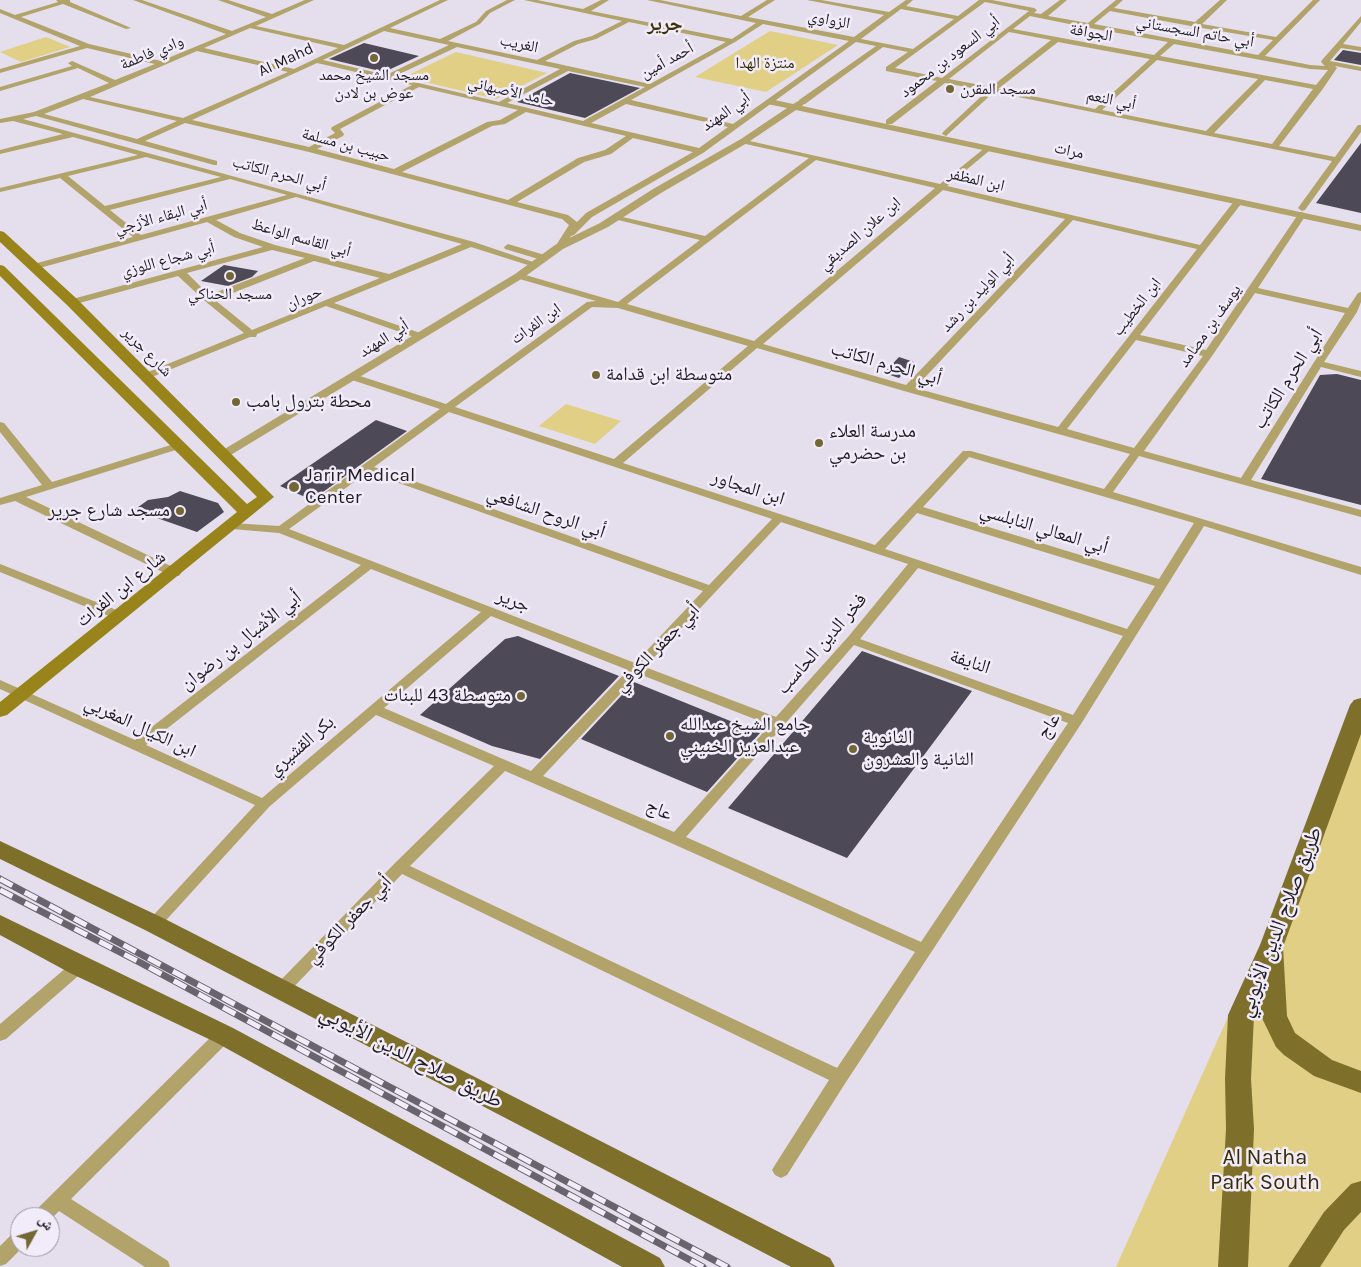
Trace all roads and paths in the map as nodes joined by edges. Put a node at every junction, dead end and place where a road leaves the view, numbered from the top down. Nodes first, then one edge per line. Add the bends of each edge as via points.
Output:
1 (72, 0) edge
2 (136, 0) edge
3 (221, 0) edge
4 (311, 0) edge
5 (445, 0) edge
6 (512, 0) edge
7 (527, 0) edge
8 (606, 0) edge
9 (650, 0) edge
10 (772, 0) edge
11 (810, 0) edge
12 (983, 0) edge
13 (1064, 0) edge
14 (1120, 0) edge
15 (1224, 0) edge
16 (1317, 0) edge
17 (62, 1) edge
18 (909, 1) edge
19 (898, 3) edge
20 (1109, 9) junction
21 (0, 11) edge
22 (584, 11) junction
23 (888, 14) junction
24 (1028, 14) junction
25 (271, 16) junction
26 (14, 17) junction
27 (743, 18) junction
28 (960, 18) junction
29 (1041, 18) junction
30 (1361, 18) edge
31 (629, 20) junction
32 (763, 21) junction
33 (1196, 25) junction
34 (249, 26) junction
35 (1087, 27) junction
36 (128, 28) dead end
37 (383, 29) junction
38 (1006, 30) junction
39 (233, 34) junction
40 (856, 39) junction
41 (1277, 39) junction
42 (733, 40) junction
43 (1056, 40) junction
44 (440, 42) junction
45 (1172, 42) junction
46 (882, 44) junction
47 (455, 45) junction
48 (1338, 45) junction
49 (87, 46) junction
50 (344, 47) junction
51 (843, 48) junction
52 (199, 49) junction
53 (1361, 49) edge
54 (914, 51) junction
55 (869, 53) junction
56 (55, 55) junction
57 (1260, 57) junction
58 (1155, 58) junction
59 (317, 61) junction
60 (538, 62) junction
61 (1325, 62) junction
62 (162, 63) junction
63 (78, 66) junction
64 (566, 68) junction
65 (1334, 68) junction
66 (1361, 69) edge
67 (0, 71) edge
68 (295, 72) junction
69 (386, 77) junction
70 (1263, 78) junction
71 (943, 80) junction
72 (115, 83) junction
73 (420, 84) junction
74 (650, 86) junction
75 (1319, 88) junction
76 (0, 89) edge
77 (992, 90) junction
78 (82, 96) junction
79 (774, 100) junction
80 (624, 101) junction
81 (502, 103) junction
82 (798, 105) junction
83 (526, 109) junction
84 (829, 111) junction
85 (1097, 111) junction
86 (36, 114) junction
87 (15, 119) junction
88 (186, 120) junction
89 (0, 121) edge
90 (889, 122) junction
91 (585, 123) junction
92 (734, 126) junction
93 (1361, 126) edge
94 (946, 134) junction
95 (1208, 134) junction
96 (73, 135) junction
97 (632, 135) junction
98 (744, 141) junction
99 (137, 142) junction
100 (1274, 147) junction
101 (986, 149) junction
102 (310, 150) junction
103 (700, 150) junction
104 (0, 152) edge
105 (147, 155) junction
106 (813, 159) junction
107 (1337, 160) junction
108 (393, 173) junction
109 (61, 175) junction
110 (232, 177) junction
111 (939, 187) junction
112 (0, 190) edge
113 (297, 195) junction
114 (510, 202) junction
115 (1238, 202) junction
116 (104, 209) junction
117 (1302, 212) junction
118 (617, 217) junction
119 (1070, 218) junction
120 (208, 220) junction
121 (1361, 220) edge
122 (1361, 228) edge
123 (0, 235) edge
124 (140, 238) junction
125 (706, 240) junction
126 (471, 244) junction
127 (272, 247) junction
128 (558, 247) junction
129 (1202, 248) junction
130 (313, 258) junction
131 (545, 258) junction
132 (534, 264) junction
133 (33, 267) junction
134 (180, 272) junction
135 (2, 274) edge
136 (519, 276) junction
137 (388, 277) junction
138 (1254, 290) junction
139 (1361, 294) edge
140 (208, 299) junction
141 (72, 302) junction
142 (328, 304) junction
143 (620, 305) junction
144 (1352, 312) junction
145 (253, 335) junction
146 (420, 336) junction
147 (1133, 336) junction
148 (754, 344) junction
149 (1209, 354) junction
150 (1318, 364) junction
151 (1361, 374) edge
152 (147, 376) junction
153 (353, 377) junction
154 (908, 389) junction
155 (448, 408) junction
156 (0, 426) edge
157 (1060, 431) junction
158 (178, 446) junction
159 (1139, 452) junction
160 (224, 453) junction
161 (616, 463) junction
162 (367, 468) junction
163 (1244, 482) junction
164 (49, 486) junction
165 (1107, 493) junction
166 (16, 497) junction
167 (266, 497) joint
168 (0, 502) edge
169 (916, 509) junction
170 (248, 513) junction
171 (1361, 514) edge
172 (780, 518) junction
173 (1202, 521) junction
174 (232, 526) junction
175 (282, 530) junction
176 (877, 550) junction
177 (915, 564) junction
178 (369, 565) junction
179 (0, 568) edge
180 (1361, 571) edge
181 (175, 573) junction
182 (1162, 584) junction
183 (713, 590) junction
184 (488, 612) junction
185 (120, 616) junction
186 (1131, 634) junction
187 (852, 640) junction
188 (637, 668) junction
189 (0, 684) edge
190 (24, 694) junction
191 (1361, 705) edge
192 (375, 709) junction
193 (0, 711) edge
194 (1076, 722) junction
195 (778, 723) junction
196 (136, 746) junction
197 (503, 766) junction
198 (533, 778) junction
199 (264, 804) junction
200 (676, 839) junction
201 (0, 849) edge
202 (400, 867) junction
203 (0, 924) edge
204 (154, 924) junction
205 (1272, 945) junction
206 (925, 950) junction
207 (79, 966) junction
208 (281, 990) junction
209 (0, 1034) edge
210 (224, 1035) junction
211 (840, 1077) junction
212 (1361, 1082) edge
213 (781, 1170) dead end
214 (1361, 1194) edge
215 (58, 1200) junction
216 (51, 1207) edge
217 (10, 1248) edge
218 (0, 1258) edge
219 (161, 1267) edge
220 (650, 1267) edge
221 (820, 1267) edge
222 (1233, 1267) edge
223 (1303, 1267) edge

1 - 17 street
2 - 39 street
3 - 25 street
4 - 25 street, وادي فاطمة
5 - 37 street, Al Mahd
6 - 44 street via 488,12 478,23
7 - 22 street
8 - 22 street
9 - 27 street, الزواوي
10 - 27 street
11 - 23 street
12 - 24 street, أبي السعود بن محمود via 1034,10
12 - 28 street
13 - 29 street
14 - 20 street
15 - 33 street
16 - 41 street
17 - 26 street
17 - 36 street
18 - 19 street, أبي المهند
19 - 23 street, أبي المهند
19 - 28 street
20 - 33 street
20 - 35 street
21 - 26 street
22 - 31 street
23 - 40 street, أبي المهند
24 - 29 street, أبي حاتم السجستاني
24 - 38 street, أبي السعود بن محمود
25 - 34 street, وادي فاطمة
26 - 49 street
27 - 32 street, الزواوي
28 - 54 street
29 - 35 street, أبي حاتم السجستاني
30 - 48 street
31 - 42 street
31 - 60 street
32 - 40 street, الزواوي
32 - 42 street, أحمد أمين
33 - 41 street
34 - 39 street, وادي فاطمة
34 - 50 street
35 - 45 street, أبي حاتم السجستاني
37 - 44 street, الغريب
37 - 50 street, Al Mahd
38 - 43 street, الجوافة
38 - 71 street, أبي السعود بن محمود
39 - 52 street, وادي فاطمة
40 - 46 street, الزواوي
40 - 51 street, أبي المهند
41 - 57 street
42 - 74 street, أحمد أمين
43 - 58 street, الجوافة
43 - 77 street
44 - 47 street, الغريب
45 - 57 street, أبي حاتم السجستاني
45 - 58 street
46 - 54 street, الزواوي
46 - 55 street, أبي المهند
47 - 60 street, الغريب
47 - 69 street
48 - 53 street
48 - 61 street
49 - 56 street
49 - 62 street
50 - 59 street, Al Mahd
51 - 55 street via 855,46
51 - 79 street, أبي المهند
52 - 62 street, وادي فاطمة
52 - 68 street
54 - 71 street, أبي النعم via 889,69
55 - 82 street, أبي المهند
56 - 63 street
56 - 67 street
57 - 65 street, أبي حاتم السجستاني via 1310,67
58 - 70 street, الجوافة
58 - 85 street
59 - 68 street, Al Mahd
59 - 69 street, حامد الأصبهاني
60 - 64 street, الغريب
61 - 65 street
61 - 66 street
62 - 72 street, وادي فاطمة
63 - 72 street
63 - 76 street
64 - 74 street, الغريب
64 - 81 street
65 - 75 street
68 - 88 street, Al Mahd
69 - 73 street, حامد الأصبهاني
70 - 75 street, الجوافة
70 - 95 street
71 - 77 street, أبي النعم
71 - 90 street, أبي السعود بن محمود
72 - 78 street, وادي فاطمة
73 - 81 street, حامد الأصبهاني
73 - 102 street via 335,128 340,134
74 - 80 street, أحمد أمين
75 - 100 street
77 - 85 street, أبي النعم
77 - 94 street
78 - 86 street, وادي فاطمة
78 - 88 street, حبيب بن مسلمة via 172,120
79 - 82 street, مرات
79 - 92 street, أبي المهند
80 - 91 street, أحمد أمين
80 - 92 street
81 - 83 street, حامد الأصبهاني
82 - 84 street, مرات
82 - 98 street, أبي المهند
83 - 91 street, حامد الأصبهاني
83 - 108 street
84 - 90 street, مرات
84 - 101 street, مرات
85 - 95 street, أبي النعم
86 - 87 street, وادي فاطمة
86 - 99 street, أبي الحرم الكاتب
87 - 89 street, وادي فاطمة
87 - 96 street, أبي الحرم الكاتب
88 - 99 street, Al Mahd
88 - 102 street, حبيب بن مسلمة
90 - 94 street, مرات
91 - 97 street, حامد الأصبهاني
92 - 103 street, أبي المهند
93 - 107 street, يوسف بن مصامد
94 - 117 street, مرات
95 - 100 street, أبي النعم
96 - 104 street
96 - 105 street, أبي الحرم الكاتب
97 - 103 street, حامد الأصبهاني
97 - 114 street via 608,152 581,160
98 - 106 street, ابن المظفر
98 - 118 street, أبي المهند
99 - 131 street, أبي الحرم الكاتب
100 - 107 street, أبي النعم
101 - 111 street, ابن علان الصديقي
101 - 115 street, مرات
102 - 108 street, حبيب بن مسلمة
103 - 128 street, أبي المهند via 589,215
105 - 109 street
105 - 110 street, أبي الحرم الكاتب
106 - 111 street, ابن المظفر
106 - 125 street
107 - 117 street, يوسف بن مصامد
108 - 114 street, حبيب بن مسلمة
109 - 112 street
109 - 116 street
110 - 113 street, أبي الحرم الكاتب
110 - 116 street
111 - 119 street, ابن المظفر
111 - 148 street, ابن علان الصديقي
113 - 120 street, أبي البقاء الأزجي
113 - 126 street, أبي الحرم الكاتب
114 - 128 street, حبيب بن مسلمة via 565,217 574,224
115 - 117 street, مرات
115 - 129 street, ابن الخطيب
116 - 124 street
117 - 121 street, مرات
117 - 122 street, مرات
117 - 138 street, يوسف بن مصامد
118 - 125 street
118 - 128 street, أبي المهند
119 - 129 street, ابن المظفر
119 - 154 street, أبي الوليد بن رشد
120 - 124 street, أبي البقاء الأزجي
120 - 127 street, أبي القاسم الواعظ
123 - 133 main road, شارع جرير
124 - 133 street, أبي البقاء الأزجي
125 - 143 street
126 - 132 street, أبي الحرم الكاتب
126 - 137 street, حوران
127 - 130 street, أبي القاسم الواعظ
127 - 134 street, أبي شجاع اللوزي
128 - 131 street, أبي المهند
129 - 147 street, ابن الخطيب
130 - 137 street, أبي القاسم الواعظ
130 - 140 street
131 - 132 street, أبي المهند
132 - 136 street, أبي المهند
133 - 141 main road, شارع جرير
134 - 140 street
134 - 141 street, أبي شجاع اللوزي
135 - 158 main road
136 - 143 street, أبي الحرم الكاتب
136 - 146 street, أبي المهند
137 - 142 street, حوران
138 - 144 street
138 - 149 street, يوسف بن مصامد
139 - 144 street, أبي الحرم الكاتب
140 - 145 street
141 - 152 main road, شارع جرير
142 - 145 street, حوران
142 - 146 street
143 - 148 street, أبي الحرم الكاتب
143 - 155 street, ابن الفرات via 590,304
144 - 150 street, أبي الحرم الكاتب
145 - 152 street, حوران
146 - 153 street, أبي المهند
147 - 149 street
147 - 157 street, ابن الخطيب
148 - 154 street, أبي الحرم الكاتب
148 - 161 street, ابن علان الصديقي
149 - 159 street, يوسف بن مصامد
150 - 151 street
150 - 163 street, أبي الحرم الكاتب
152 - 160 main road, شارع جرير
153 - 155 street, ابن المجاور
153 - 160 street, أبي المهند
154 - 157 street, أبي الحرم الكاتب
155 - 161 street, ابن المجاور
155 - 162 street, ابن الفرات
156 - 164 street
157 - 159 street, أبي الحرم الكاتب
158 - 164 street
158 - 170 main road
159 - 163 street, أبي الحرم الكاتب
159 - 165 street, يوسف بن مصامد
160 - 167 main road, شارع جرير
161 - 172 street, ابن المجاور
162 - 175 street, ابن الفرات
162 - 183 street, أبي الروح الشافعي
163 - 171 street, أبي الحرم الكاتب
164 - 166 street
165 - 169 street via 967,453
165 - 173 street
166 - 168 street
166 - 181 street
167 - 170 main road, شارع ابن الفرات
169 - 176 street
169 - 182 street, أبي المعالي النابلسي
170 - 174 main road, شارع ابن الفرات
172 - 176 street, ابن المجاور
172 - 183 street, أبي جعفر الكوفي
173 - 180 street
173 - 182 street, عاج
174 - 175 street, جرير
174 - 181 main road, شارع ابن الفرات
175 - 178 street, جرير
176 - 177 street, ابن المجاور
177 - 186 street, ابن المجاور
177 - 187 street, فخر الدين الحاسب
178 - 184 street, جرير
178 - 196 street, أبي الأشبال بن رضوان
179 - 185 street
181 - 185 main road, شارع ابن الفرات
182 - 186 street, عاج
183 - 188 street, أبي جعفر الكوفي
184 - 188 street, جرير
184 - 192 street, بكر القشيري
185 - 190 main road, شارع ابن الفرات
186 - 194 street, عاج
187 - 194 street, النايفة
187 - 195 street, فخر الدين الحاسب
188 - 195 street, جرير
188 - 198 street, أبي جعفر الكوفي
189 - 190 street, ابن الكيال المغربي
190 - 193 main road, شارع ابن الفرات
190 - 196 street, ابن الكيال المغربي
191 - 205 main road, طريق صلاح الدين الأيوبي
192 - 197 street, عاج
192 - 199 street, بكر القشيري
194 - 206 street, عاج
195 - 200 street, فخر الدين الحاسب
196 - 199 street, ابن الكيال المغربي
197 - 198 street, عاج
197 - 202 street, أبي جعفر الكوفي
198 - 200 street, عاج
199 - 204 street, بكر القشيري
200 - 206 street, عاج
201 - 204 main road, طريق صلاح الدين الأيوبي
202 - 208 street, أبي جعفر الكوفي
202 - 211 street
203 - 207 main road
204 - 208 main road, طريق صلاح الدين الأيوبي
205 - 212 main road via 1274,1016 1278,1028 1293,1048 1309,1060
205 - 222 main road, طريق صلاح الدين الأيوبي via 1241,1015 1240,1129
206 - 211 street, عاج
207 - 209 street
207 - 210 main road
208 - 221 main road, طريق صلاح الدين الأيوبي
210 - 215 street
210 - 220 main road
211 - 213 street, عاج
214 - 223 main road via 1334,1221
215 - 216 street
215 - 219 street
217 - 218 street

